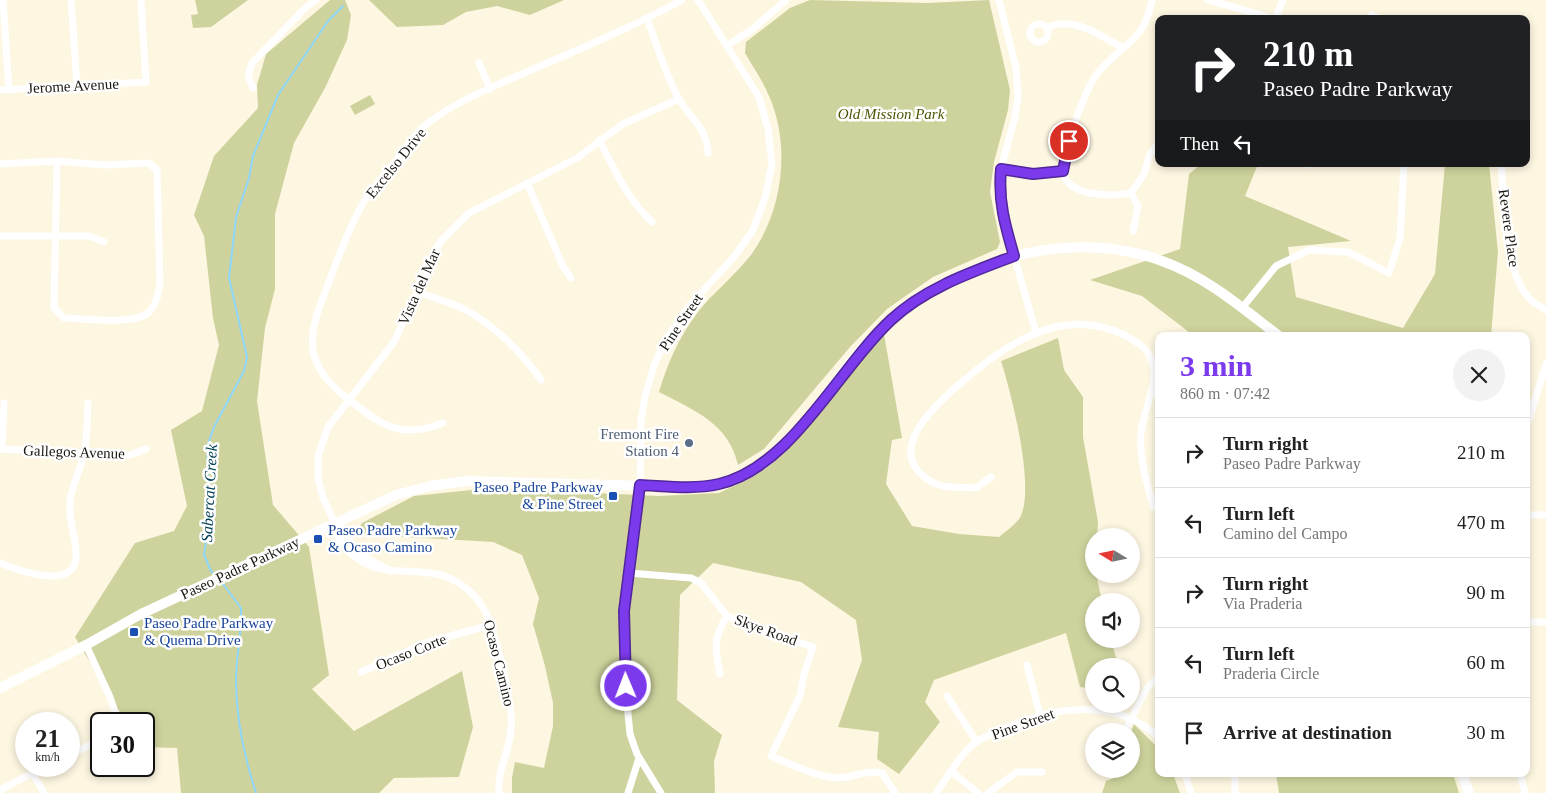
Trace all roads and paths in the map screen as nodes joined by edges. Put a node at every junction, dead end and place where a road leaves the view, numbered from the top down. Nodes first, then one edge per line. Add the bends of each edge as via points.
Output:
1 (3, 0) edge
2 (71, 0) edge
3 (141, 0) edge
4 (316, 0) edge
5 (682, 0) edge
6 (698, 0) edge
7 (786, 0) edge
8 (999, 0) edge
9 (1152, 0) edge
10 (1208, 0) edge
11 (1283, 0) edge
12 (1261, 15) edge
13 (1277, 15) edge
14 (647, 19) junction
15 (1046, 28) dead end
16 (728, 44) junction
17 (1123, 48) junction
18 (479, 63) dead end
19 (77, 85) junction
20 (253, 88) dead end
21 (490, 89) junction
22 (0, 90) edge
23 (9, 90) junction
24 (679, 99) junction
25 (599, 140) junction
26 (1155, 148) edge
27 (708, 153) dead end
28 (57, 161) junction
29 (0, 164) edge
30 (1404, 167) edge
31 (1501, 167) edge
32 (1001, 169) junction
33 (1063, 171) junction
34 (527, 183) junction
35 (1131, 192) junction
36 (652, 222) dead end
37 (1134, 231) dead end
38 (0, 236) edge
39 (56, 236) junction
40 (104, 242) dead end
41 (1014, 256) junction
42 (571, 278) dead end
43 (416, 292) junction
44 (1242, 308) junction
45 (1546, 310) edge
46 (1274, 332) edge
47 (1036, 333) junction
48 (1546, 364) edge
49 (541, 380) dead end
50 (1155, 394) edge
51 (348, 400) junction
52 (4, 403) dead end
53 (88, 403) dead end
54 (1530, 416) edge
55 (443, 423) dead end
56 (1, 449) edge
57 (146, 449) dead end
58 (85, 452) junction
59 (991, 477) dead end
60 (640, 485) junction
61 (1155, 503) edge
62 (1530, 515) edge
63 (1546, 515) edge
64 (335, 524) junction
65 (0, 563) edge
66 (629, 573) junction
67 (727, 616) junction
68 (1530, 622) edge
69 (1546, 622) edge
70 (491, 625) junction
71 (86, 645) junction
72 (1027, 665) dead end
73 (362, 672) dead end
74 (720, 674) dead end
75 (1155, 680) edge
76 (0, 688) edge
77 (947, 696) dead end
78 (115, 712) edge
79 (1040, 715) junction
80 (1131, 719) junction
81 (1129, 723) edge
82 (1155, 734) edge
83 (977, 742) junction
84 (639, 758) junction
85 (952, 772) junction
86 (1042, 772) dead end
87 (24, 777) edge
88 (34, 777) edge
89 (1186, 777) edge
90 (1234, 777) edge
91 (1463, 777) edge
92 (1521, 777) edge
93 (0, 790) edge
94 (43, 791) dead end
95 (499, 793) edge
96 (628, 793) edge
97 (661, 793) edge
98 (895, 793) edge
99 (936, 793) edge
100 (978, 793) edge
101 (988, 793) edge
102 (1191, 793) edge
103 (1235, 793) edge
104 (1469, 793) edge
105 (1525, 793) edge

1 - 23 street
2 - 19 street
3 - 19 street, Jerome Avenue via 146,82
4 - 20 street via 252,62 248,76
5 - 14 street, Excelso Drive
6 - 16 street, Pine Street
7 - 16 street via 754,28
8 - 32 street via 1016,68 1018,95
9 - 17 street via 1138,34
10 - 12 street
11 - 13 street
14 - 21 street, Excelso Drive
14 - 24 street
15 - 17 street via 1057,23 1091,30
16 - 60 street, Pine Street via 759,97 768,129 772,164 765,198 748,236 734,257 688,307 666,338 655,363 641,421
17 - 33 street via 1096,75 1078,114
18 - 21 street
19 - 23 street, Jerome Avenue
21 - 51 street, Excelso Drive via 453,106 420,130 365,200 341,249 313,327 312,344 315,363 322,376
22 - 23 street, Jerome Avenue
24 - 25 street, Vista del Mar via 623,124
24 - 27 street via 701,127
25 - 34 street, Vista del Mar via 577,158
25 - 36 street via 622,187
26 - 35 street via 1144,174
28 - 29 street
28 - 39 street
28 - 39 street via 105,165 148,163 157,170 160,283 157,300 148,313 133,320 64,318 54,308
30 - 44 street via 1400,238 1389,273 1348,252 1309,250 1276,266
31 - 45 street, Revere Place via 1511,261 1517,279 1530,299
32 - 33 street via 1033,174
32 - 41 street via 998,191
33 - 35 street via 1071,185 1083,192 1118,195
34 - 42 street
34 - 43 street, Vista del Mar via 469,213 440,242
35 - 37 street via 1138,206
38 - 39 street
39 - 40 street via 89,236
41 - 44 main road, Paseo Padre Parkway via 1068,248 1133,253 1187,271 1215,286
41 - 47 street
41 - 60 main road, Paseo Padre Parkway via 934,290 892,318 859,352 797,431 772,457 747,473 718,484 687,487
43 - 49 street via 464,309 492,328 527,360
43 - 51 street, Vista del Mar via 394,342
44 - 46 main road, Paseo Padre Parkway
47 - 50 street via 1087,325 1113,330 1147,350 1155,367
47 - 59 street via 1014,342 986,361 943,398 915,432 912,443 916,466 934,483 976,488
48 - 54 street
50 - 61 street via 1141,431 1141,461
51 - 55 street, Excelso Drive via 380,424 404,431 425,430
51 - 64 street, Vista del Mar via 328,427 318,456 318,478 323,498
52 - 56 street
53 - 58 street
56 - 58 street, Gallegos Avenue
57 - 58 street, Gallegos Avenue via 130,455
58 - 65 street via 70,502 77,556 74,567 60,576 31,574
60 - 64 main road, Paseo Padre Parkway via 466,481 396,495
60 - 66 street, Pine Street
62 - 63 street
64 - 70 street, Ocaso Camino via 339,541 357,559 373,568 425,572 455,581 475,596
64 - 71 main road, Paseo Padre Parkway via 140,614
66 - 67 street, Skye Road via 692,578 701,583
66 - 84 street, Pine Street via 624,611 627,704 630,734
67 - 74 street via 717,631 715,650
67 - 98 street, Skye Road via 813,646 800,696 771,756 830,778 870,770 882,773
68 - 69 street
70 - 73 street, Ocaso Corte via 428,642
70 - 95 street, Ocaso Camino via 512,714 512,731 498,778
71 - 76 main road, Paseo Padre Parkway
71 - 78 street
72 - 79 street
75 - 80 street via 1147,688
77 - 83 street
79 - 80 street, Pine Street via 1079,708
79 - 83 street, Pine Street
80 - 81 street
80 - 82 street, Pine Street
83 - 85 street, Pine Street
84 - 96 street
84 - 97 street, Pine Street
85 - 99 street, Pine Street
85 - 100 street
86 - 101 street via 1017,772
87 - 93 street
88 - 94 street
89 - 102 street
90 - 103 street
91 - 104 main road
92 - 105 street

